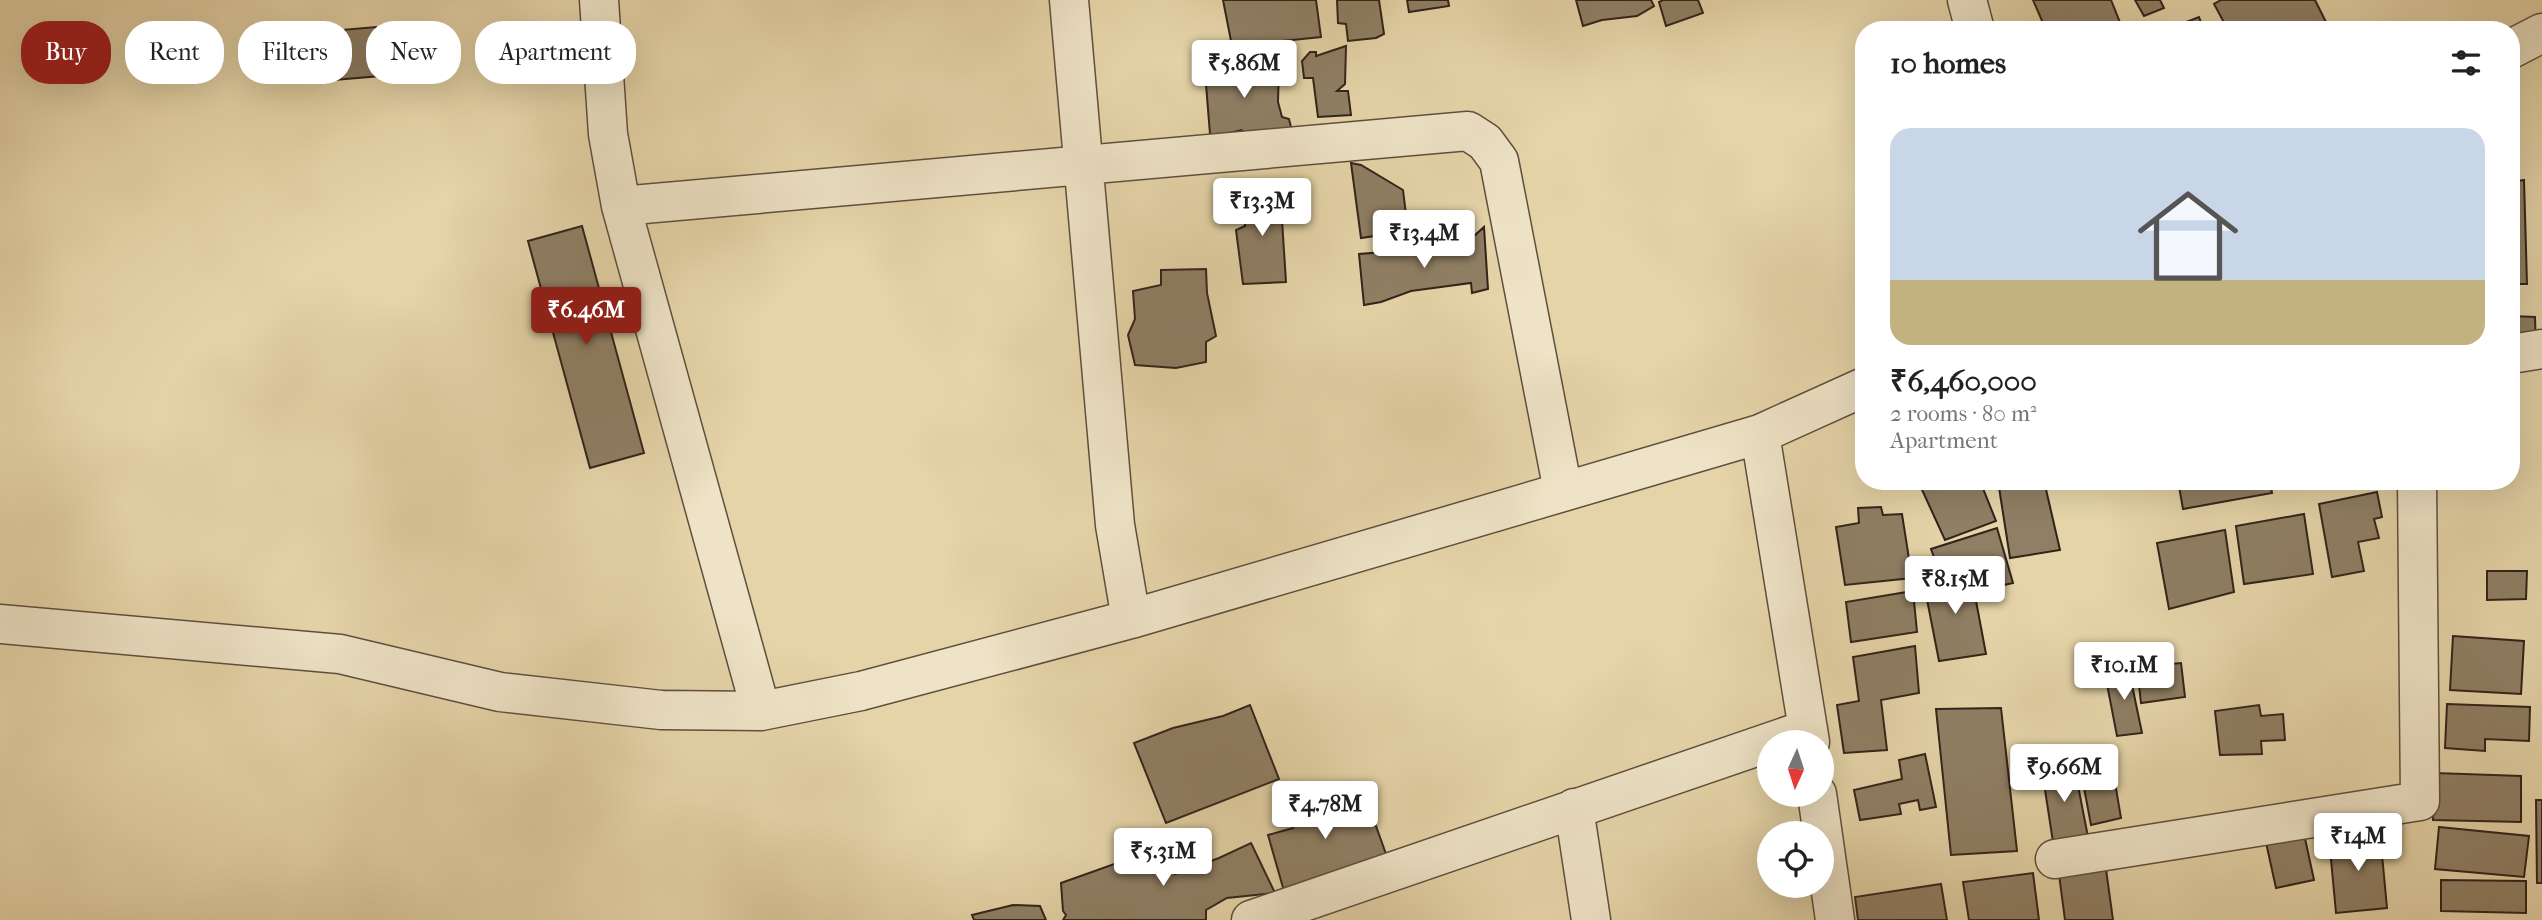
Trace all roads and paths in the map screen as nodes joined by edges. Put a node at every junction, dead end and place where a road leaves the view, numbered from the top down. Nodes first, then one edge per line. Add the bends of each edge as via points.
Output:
1 (599, 0) edge
2 (1069, 0) edge
3 (1967, 0) edge
4 (1973, 21) edge
5 (2542, 33) edge
6 (2520, 44) edge
7 (1085, 165) junction
8 (621, 206) junction
9 (2542, 349) edge
10 (2520, 353) edge
11 (1855, 391) edge
12 (1760, 434) junction
13 (2417, 490) edge
14 (1563, 491) junction
15 (1131, 619) junction
16 (0, 624) edge
17 (761, 711) junction
18 (1808, 730) edge
19 (1757, 751) edge
20 (1819, 807) edge
21 (1574, 808) junction
22 (2055, 859) dead end
23 (1251, 920) edge
24 (1591, 920) edge
25 (1835, 920) edge

1 - 8 street via 608,134
2 - 7 street
3 - 4 street
5 - 6 street
7 - 8 street
7 - 14 street via 1468,131 1485,142 1499,160
7 - 15 street via 1115,525
8 - 17 street
9 - 10 street
11 - 12 street
12 - 14 street
12 - 18 street
13 - 22 street via 2420,802
14 - 15 street
15 - 17 street via 862,691
16 - 17 street via 341,654 500,692 661,710
19 - 21 street
20 - 25 street
21 - 23 street
21 - 24 street

